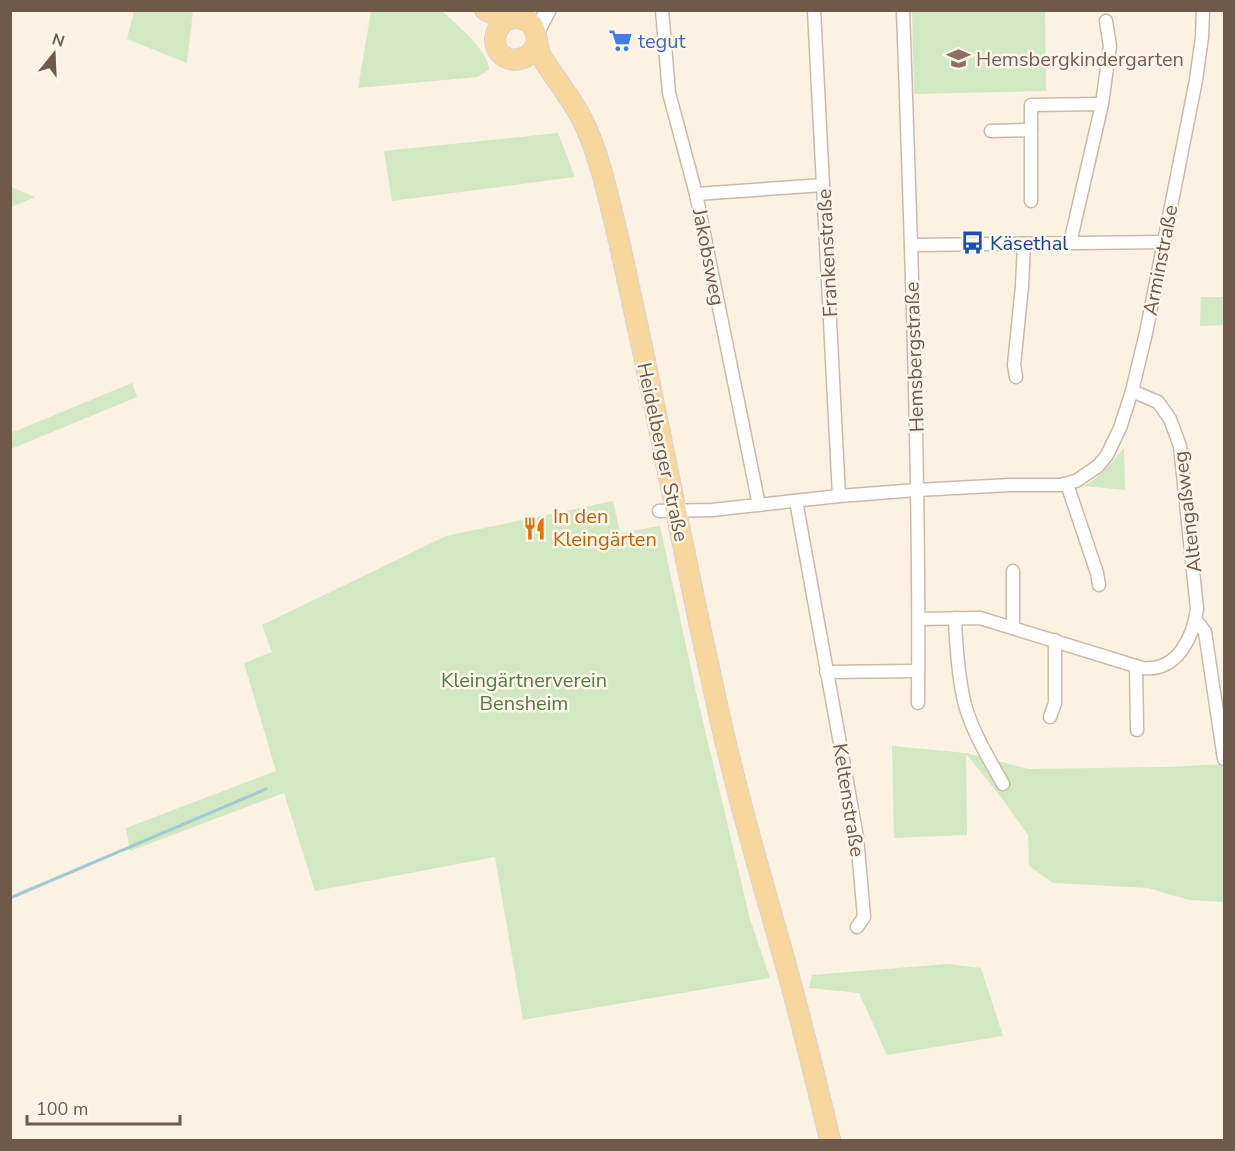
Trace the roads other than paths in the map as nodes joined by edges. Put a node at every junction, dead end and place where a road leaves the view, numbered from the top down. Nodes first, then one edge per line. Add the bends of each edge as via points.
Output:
1 (548, 10) edge
2 (663, 10) edge
3 (814, 10) edge
4 (903, 10) edge
5 (1203, 10) edge
6 (506, 17) edge
7 (1106, 21) dead end
8 (537, 37) junction
9 (524, 58) junction
10 (1102, 104) junction
11 (991, 130) dead end
12 (1031, 130) junction
13 (596, 158) junction
14 (823, 185) junction
15 (696, 194) junction
16 (1031, 201) dead end
17 (1164, 242) junction
18 (1070, 243) junction
19 (1024, 244) junction
20 (911, 245) junction
21 (1016, 377) dead end
22 (1132, 392) junction
23 (1067, 484) junction
24 (917, 490) junction
25 (839, 496) junction
26 (796, 501) junction
27 (759, 505) junction
28 (667, 510) junction
29 (1013, 571) dead end
30 (1099, 585) dead end
31 (919, 618) junction
32 (955, 618) junction
33 (1196, 620) junction
34 (1013, 627) junction
35 (1055, 640) junction
36 (1136, 666) junction
37 (918, 671) junction
38 (826, 672) junction
39 (918, 703) dead end
40 (1050, 717) dead end
41 (1137, 730) dead end
42 (1224, 759) edge
43 (1003, 784) dead end
44 (857, 927) dead end
45 (830, 1140) edge

1 - 8 street
2 - 15 street, Jakobsweg via 669,93
3 - 14 street, Frankenstraße
4 - 20 street, Hemsbergstraße
5 - 17 street, Arminstraße via 1196,80
6 - 8 main road, Heidelberger Straße via 532,24
6 - 9 main road, Heidelberger Straße via 495,42 501,54 513,60
7 - 10 street via 1110,46
8 - 9 main road via 532,53
8 - 13 main road, Heidelberger Straße via 540,54 590,134
9 - 13 main road, Heidelberger Straße via 538,69 561,99
10 - 12 street via 1031,105
10 - 18 street
11 - 12 street
12 - 16 street
13 - 28 main road, Heidelberger Straße via 615,225
14 - 15 street
14 - 25 street, Frankenstraße
15 - 27 street, Jakobsweg
17 - 18 street
17 - 22 street, Arminstraße
18 - 19 street
19 - 20 street
19 - 21 street
20 - 24 street, Hemsbergstraße
22 - 23 street, Arminstraße via 1107,455 1086,475
22 - 33 street, Altengaßweg via 1158,402 1170,418 1180,446 1197,597
23 - 24 street, Arminstraße
23 - 30 street
24 - 25 street, Arminstraße
24 - 31 street, Hemsbergstraße
25 - 26 street, Arminstraße
26 - 27 street, Arminstraße
26 - 38 street, Keltenstraße
27 - 28 street, Arminstraße
28 - 45 main road, Heidelberger Straße
29 - 34 street
31 - 32 street, Altengaßweg
31 - 37 street, Hemsbergstraße
32 - 34 street, Altengaßweg via 980,618
32 - 43 street via 956,654 966,706 975,732
33 - 36 street, Altengaßweg via 1176,657 1156,667
33 - 42 street, Altengaßweg via 1204,632
34 - 35 street, Altengaßweg
35 - 36 street, Altengaßweg
35 - 40 street via 1055,703
36 - 41 street
37 - 38 street
37 - 39 street, Hemsbergstraße
38 - 44 street, Keltenstraße via 860,856 864,917

